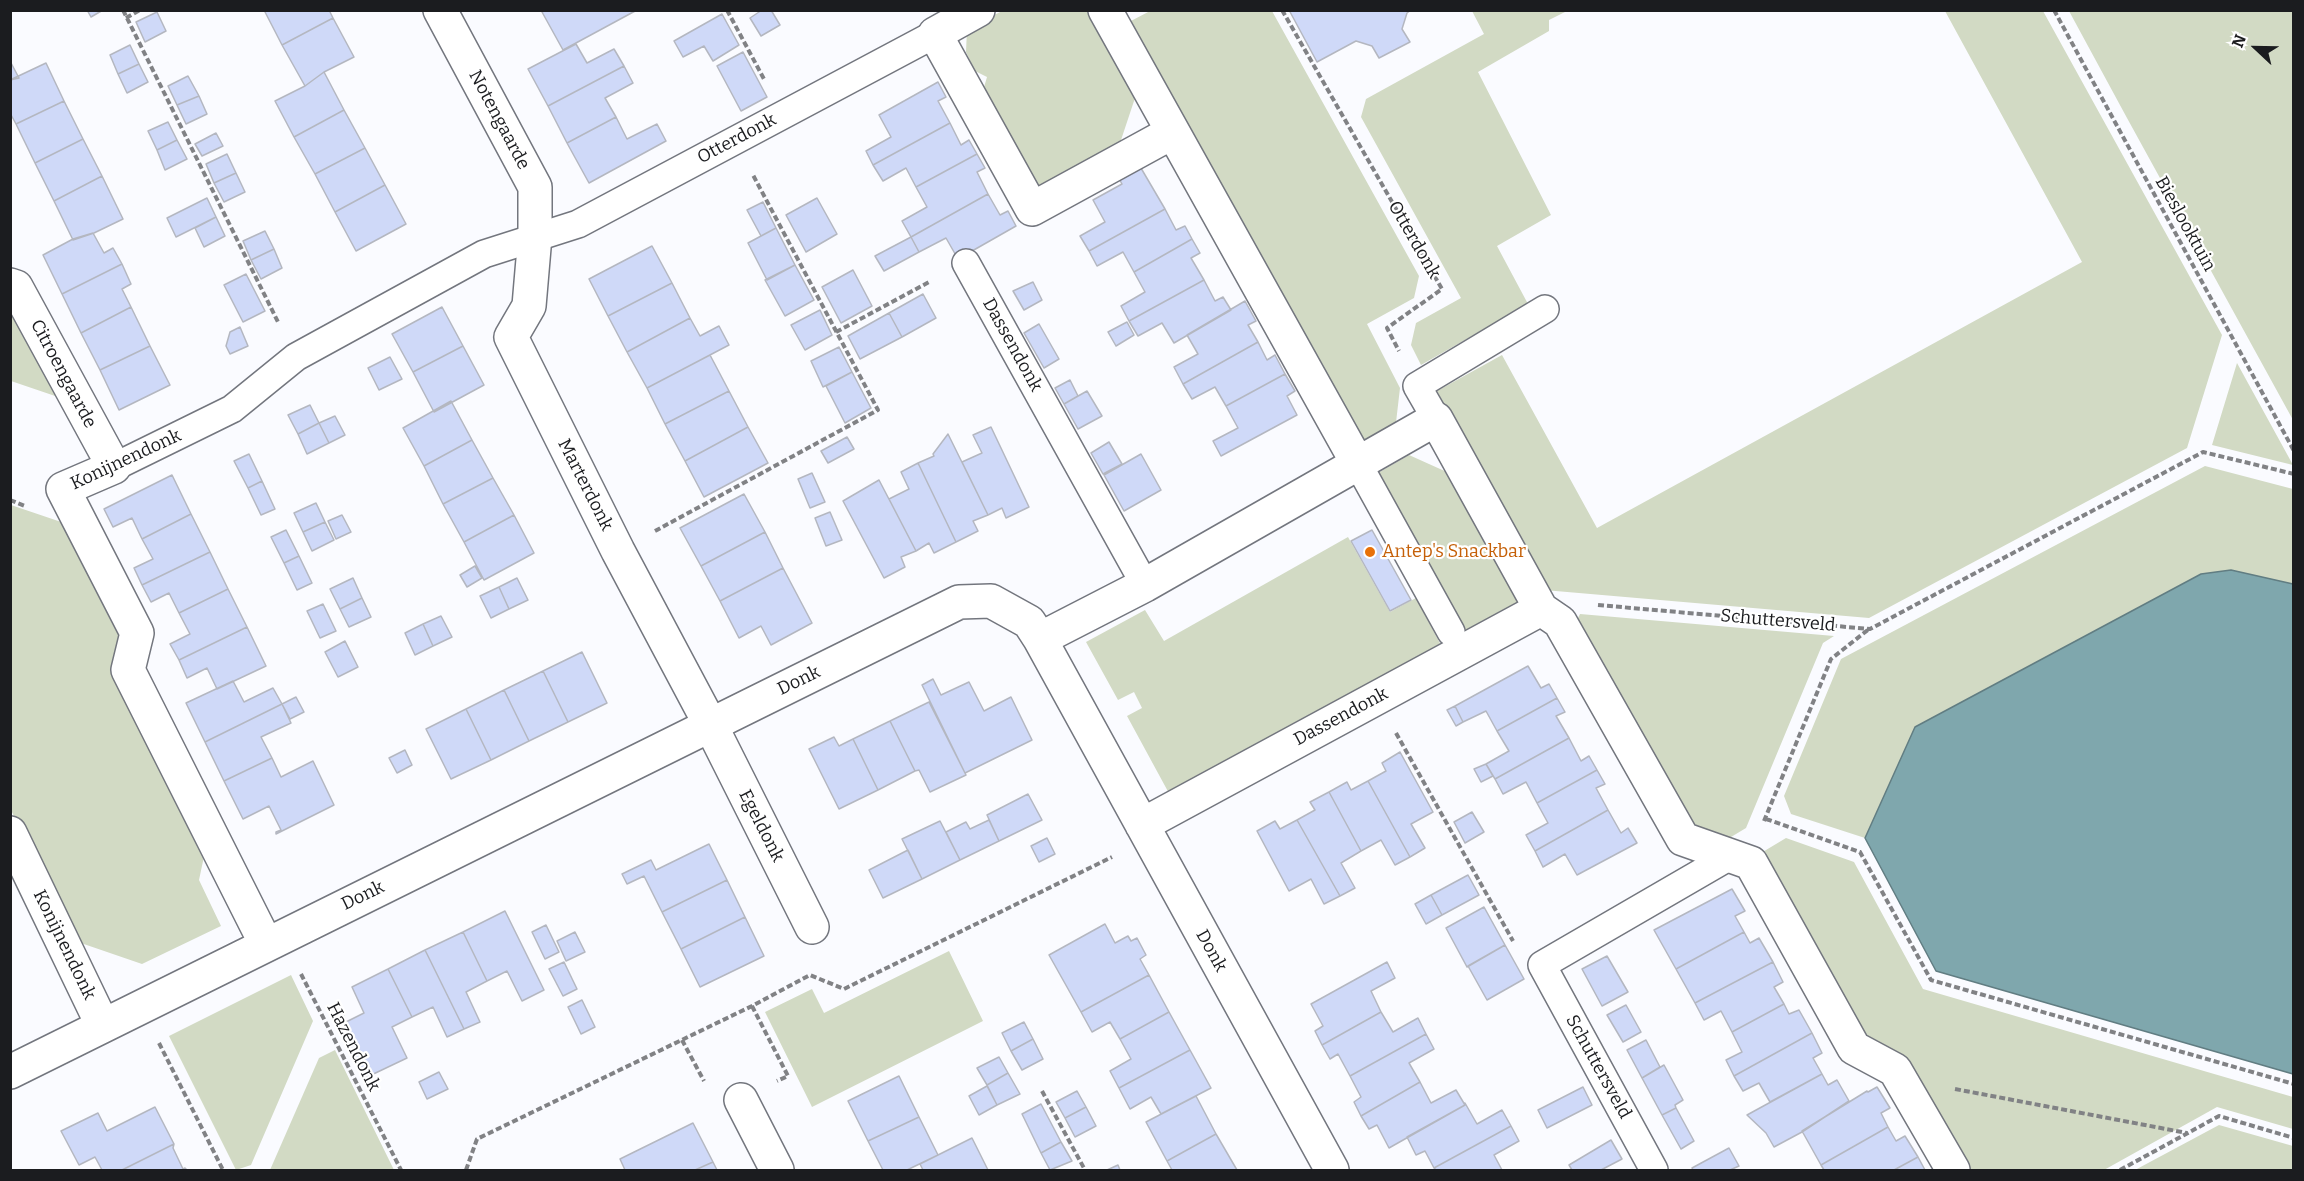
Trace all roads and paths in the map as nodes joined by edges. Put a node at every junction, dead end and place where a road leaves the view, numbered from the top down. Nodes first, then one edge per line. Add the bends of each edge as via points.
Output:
1 (123, 10) edge
2 (140, 10) edge
3 (440, 10) edge
4 (727, 10) edge
5 (978, 10) edge
6 (1105, 10) edge
7 (1282, 10) edge
8 (2054, 10) edge
9 (126, 18) junction
10 (935, 34) junction
11 (783, 115) junction
12 (1171, 133) junction
13 (734, 140) junction
14 (535, 236) junction
15 (966, 263) dead end
16 (10, 285) edge
17 (1545, 309) dead end
18 (296, 357) junction
19 (1417, 386) junction
20 (1436, 419) junction
21 (2294, 451) edge
22 (1358, 464) junction
23 (114, 466) junction
24 (2294, 474) edge
25 (618, 551) junction
26 (1145, 585) junction
27 (1541, 609) junction
28 (1870, 629) junction
29 (1451, 632) dead end
30 (1040, 639) junction
31 (1377, 698) junction
32 (710, 724) junction
33 (1766, 819) junction
34 (1142, 825) junction
35 (10, 832) edge
36 (1730, 856) junction
37 (812, 927) dead end
38 (274, 940) junction
39 (1542, 965) junction
40 (141, 1007) junction
41 (103, 1026) junction
42 (10, 1072) edge
43 (1899, 1078) junction
44 (2294, 1084) edge
45 (1042, 1091) dead end
46 (741, 1100) dead end
47 (2187, 1133) junction
48 (2294, 1138) edge
49 (223, 1170) edge
50 (401, 1170) edge
51 (466, 1170) edge
52 (777, 1170) edge
53 (1085, 1170) edge
54 (1332, 1170) edge
55 (1654, 1170) edge
56 (1953, 1170) edge
57 (2120, 1170) edge

1 - 9 path
2 - 9 path
3 - 14 street, Notengaarde via 535,187
4 - 11 path
5 - 10 street, Otterdonk
6 - 12 street
7 - 19 path, Otterdonk via 1442,289 1387,328
8 - 21 path, Bieslooktuin
9 - 18 path
10 - 11 lane, Otterdonk
10 - 12 street via 1032,209
11 - 13 lane, Otterdonk
12 - 22 street
13 - 14 lane, Otterdonk via 578,224
13 - 25 path via 878,410
14 - 18 lane, Konijnendonk via 484,254
14 - 25 street, Marterdonk via 529,306 511,338
15 - 26 lane, Dassendonk
16 - 23 street, Citroengaarde via 16,287
17 - 19 lane
18 - 23 lane, Konijnendonk via 232,410
19 - 20 lane
20 - 22 street
20 - 27 street
22 - 26 street
22 - 29 lane
23 - 38 street, Konijnendonk via 63,489 137,633 128,670
24 - 28 path via 2203,452
25 - 32 street, Marterdonk
26 - 30 street
27 - 28 path, Schuttersveld via 1567,602
27 - 31 street, Dassendonk
27 - 36 street via 1560,622 1683,839
28 - 33 path via 1831,659
30 - 32 street, Donk via 1029,622 991,601 959,602
30 - 34 street, Donk
31 - 34 street, Dassendonk
31 - 39 path via 1521,956
32 - 37 street, Egeldonk
32 - 38 street, Donk
33 - 36 path
33 - 44 path via 1860,852 1931,980
34 - 51 path via 1115,856 844,989 810,975 477,1139
34 - 54 street, Donk
35 - 41 street, Konijnendonk
36 - 39 lane
36 - 43 street via 1751,863 1854,1048 1895,1070
38 - 40 street, Donk
38 - 50 path, Hazendonk
39 - 55 lane, Schuttersveld
40 - 41 street, Donk
40 - 49 path
41 - 42 street, Donk
43 - 47 path
43 - 56 street
45 - 53 path
46 - 52 street
47 - 48 path via 2218,1116
47 - 57 path

